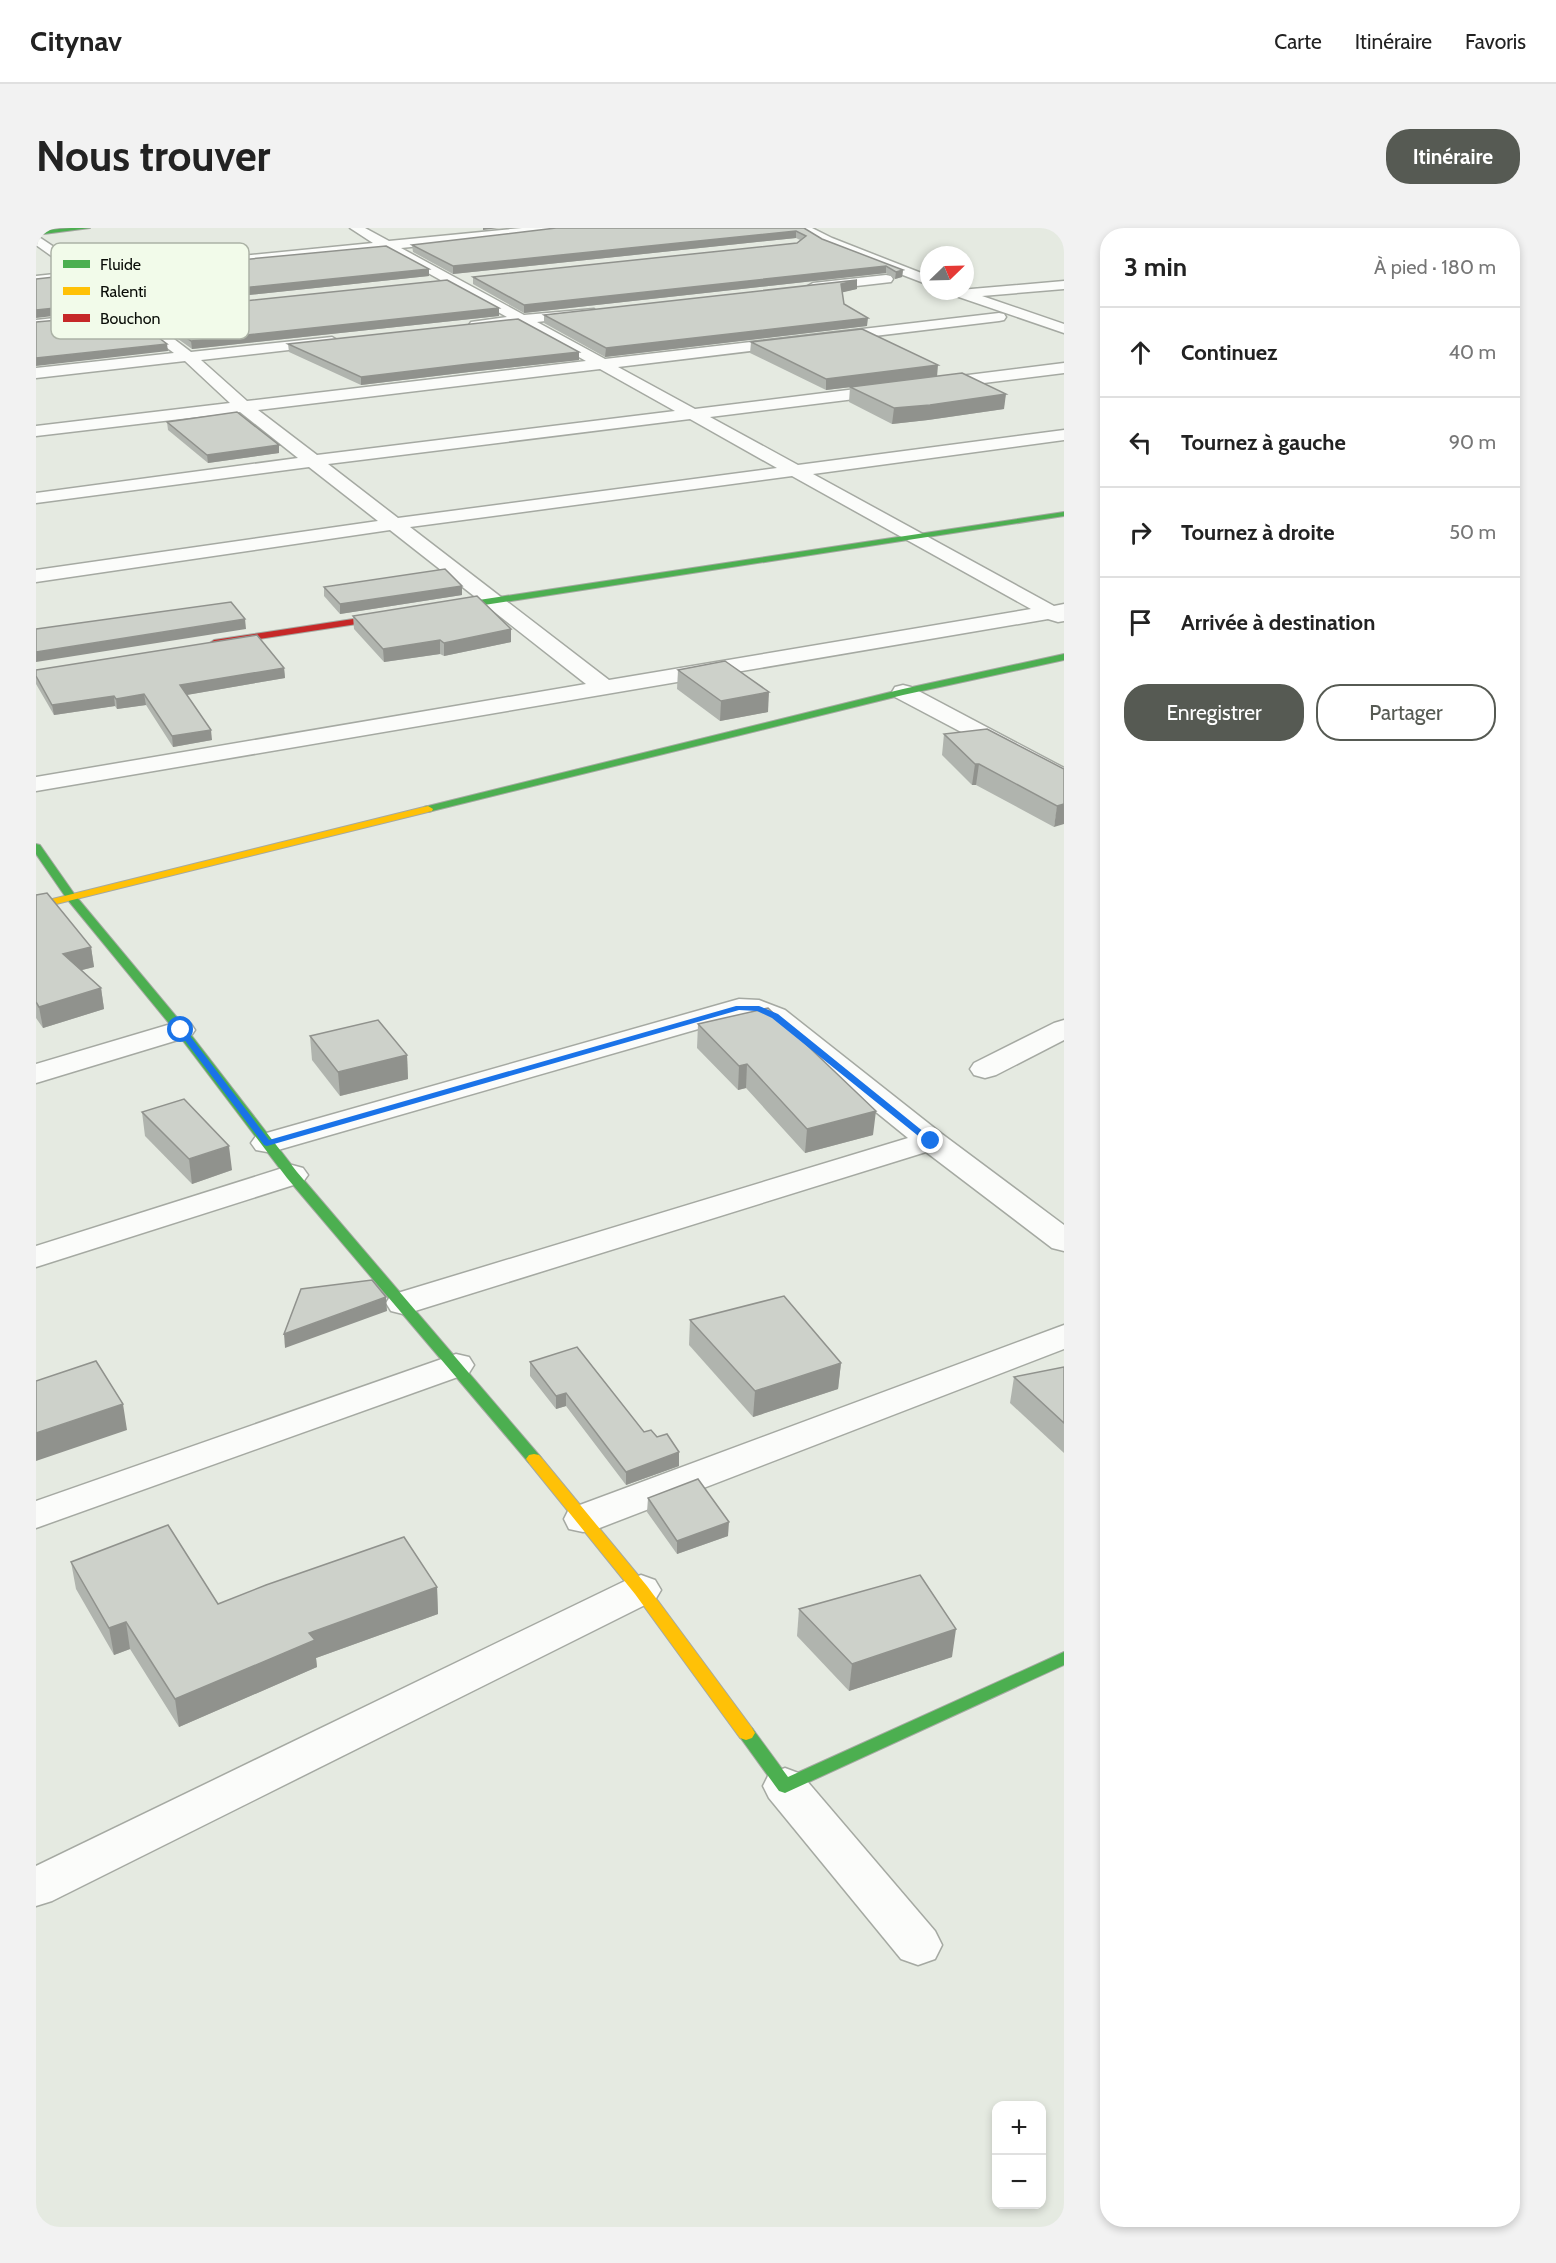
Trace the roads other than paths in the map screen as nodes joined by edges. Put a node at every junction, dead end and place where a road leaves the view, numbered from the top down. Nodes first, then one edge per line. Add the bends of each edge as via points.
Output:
1 (87, 228) edge
2 (356, 228) edge
3 (561, 228) edge
4 (802, 228) edge
5 (36, 233) edge
6 (36, 239) edge
7 (383, 245) junction
8 (51, 250) edge
9 (249, 259) edge
10 (920, 277) edge
11 (472, 278) edge
12 (51, 279) edge
13 (886, 279) edge
14 (36, 280) edge
15 (449, 280) junction
16 (425, 283) edge
17 (1064, 285) edge
18 (804, 288) edge
19 (974, 291) edge
20 (974, 297) edge
21 (604, 310) edge
22 (999, 317) dead end
23 (522, 320) junction
24 (51, 323) edge
25 (36, 324) edge
26 (463, 326) edge
27 (1064, 329) edge
28 (165, 339) edge
29 (344, 340) edge
30 (189, 357) junction
31 (604, 364) junction
32 (1064, 368) edge
33 (36, 374) edge
34 (242, 406) junction
35 (695, 415) junction
36 (36, 431) edge
37 (1064, 435) edge
38 (312, 461) junction
39 (795, 471) junction
40 (36, 498) edge
41 (1064, 514) edge
42 (393, 524) junction
43 (914, 538) junction
44 (36, 576) edge
45 (490, 600) junction
46 (1059, 614) edge
47 (199, 645) edge
48 (1064, 657) edge
49 (605, 688) junction
50 (903, 692) junction
51 (1064, 777) edge
52 (36, 784) edge
53 (36, 847) edge
54 (71, 897) junction
55 (36, 906) edge
56 (1064, 1029) edge
57 (181, 1030) junction
58 (985, 1069) dead end
59 (36, 1074) edge
60 (931, 1141) junction
61 (267, 1143) junction
62 (292, 1175) junction
63 (1064, 1241) edge
64 (36, 1257) edge
65 (403, 1303) junction
66 (1064, 1336) edge
67 (456, 1365) junction
68 (36, 1515) edge
69 (583, 1519) junction
70 (641, 1590) junction
71 (1064, 1658) edge
72 (784, 1786) junction
73 (36, 1887) edge
74 (918, 1945) dead end

1 - 5 street
2 - 7 street
3 - 7 street
4 - 10 street
6 - 8 street
7 - 9 street
7 - 15 street
11 - 15 street
12 - 14 street
13 - 18 street
15 - 16 street
15 - 23 street
17 - 19 street
20 - 27 street
21 - 23 street
22 - 31 street
23 - 26 street
23 - 31 street
24 - 25 street
28 - 30 street
29 - 30 street
30 - 33 street
30 - 34 street
31 - 34 street
31 - 35 street
32 - 35 street
34 - 36 street
34 - 38 street
35 - 38 street
35 - 39 street
37 - 39 street
38 - 40 street
38 - 42 street
39 - 42 street
39 - 43 street
41 - 43 street
42 - 44 street
42 - 45 street
43 - 45 street
43 - 46 street
45 - 47 street
45 - 49 street
46 - 49 street
48 - 50 street
49 - 52 street
50 - 51 street
50 - 54 street
53 - 54 street
54 - 55 street
54 - 57 street
56 - 58 street
57 - 59 street
57 - 61 street
60 - 61 street via 775,1016 759,1009 739,1008
60 - 63 street
60 - 65 street
61 - 62 street
62 - 64 street
62 - 65 street
65 - 67 street
66 - 69 street
67 - 68 street
67 - 69 street
69 - 70 street
70 - 72 street
70 - 73 street
71 - 72 street
72 - 74 street

